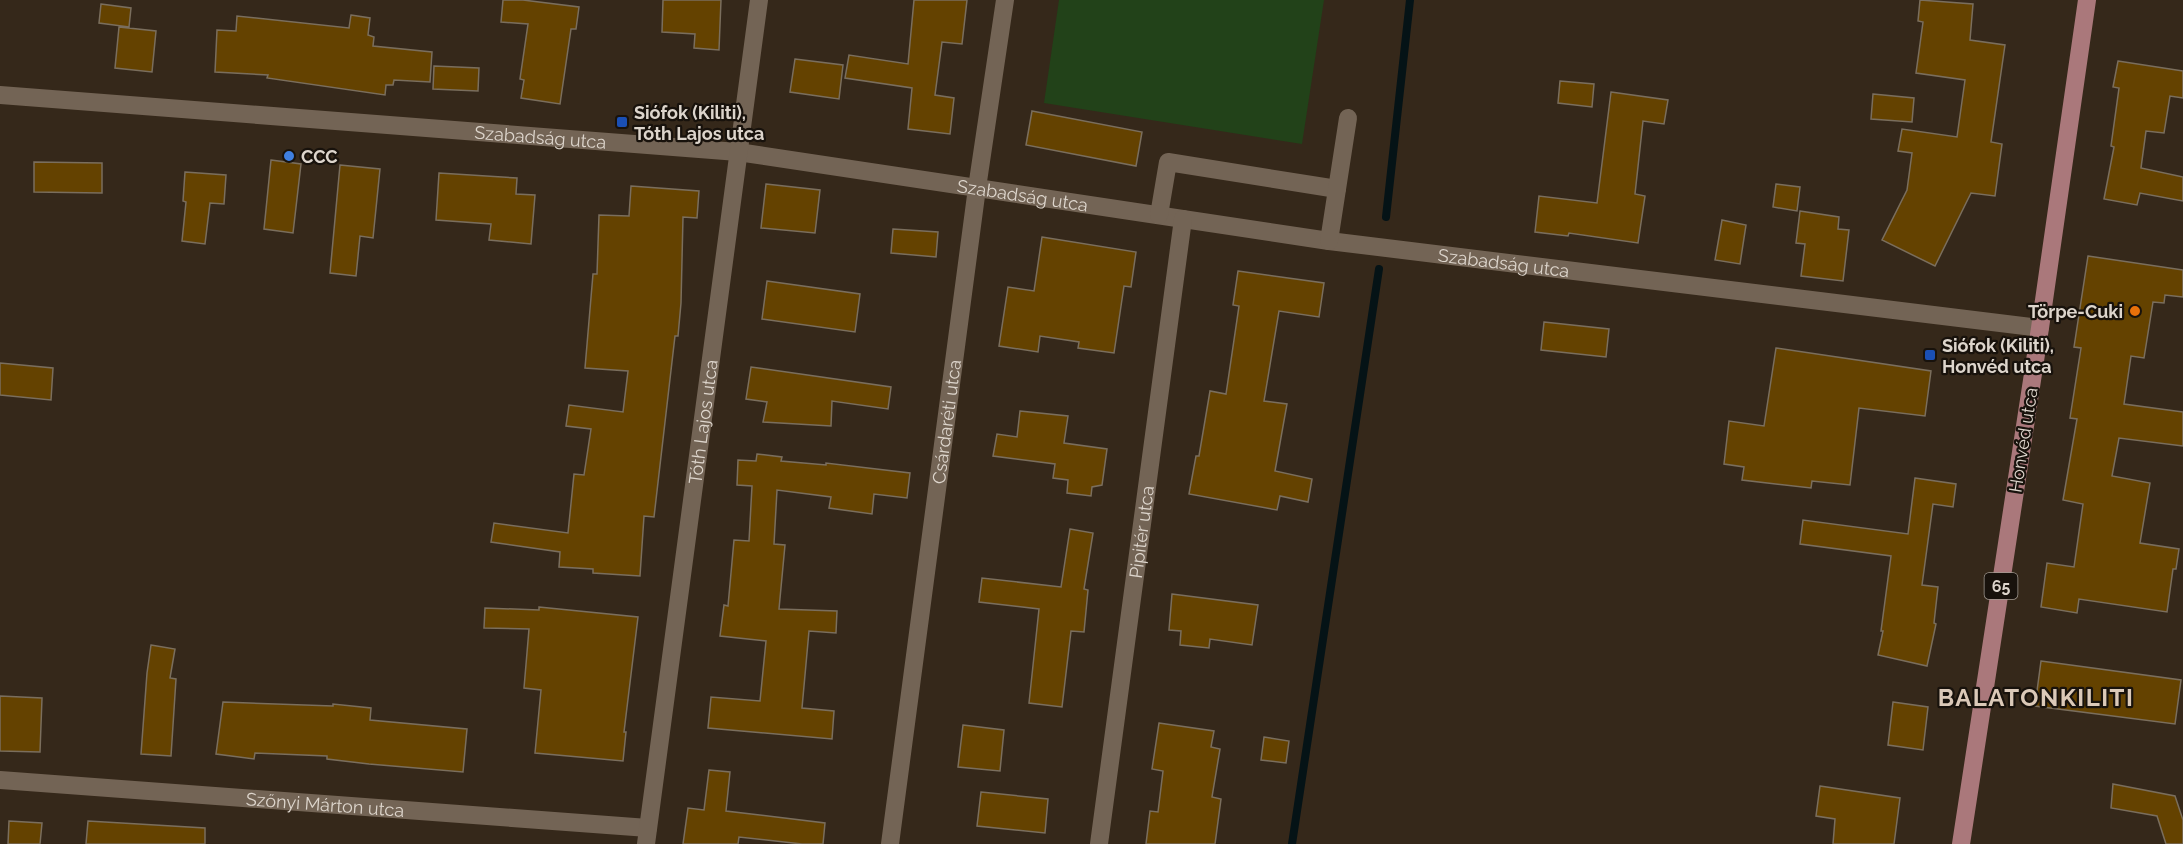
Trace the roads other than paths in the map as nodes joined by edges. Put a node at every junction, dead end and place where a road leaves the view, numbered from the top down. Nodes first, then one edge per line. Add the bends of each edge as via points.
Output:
1 (759, 0) edge
2 (1005, 0) edge
3 (2087, 0) edge
4 (0, 95) edge
5 (1348, 118) dead end
6 (738, 152) junction
7 (977, 188) junction
8 (1336, 189) junction
9 (1159, 215) junction
10 (1183, 219) junction
11 (1329, 241) junction
12 (2040, 328) junction
13 (0, 780) edge
14 (647, 836) edge
15 (890, 844) edge
16 (1099, 844) edge
17 (1961, 844) edge

1 - 6 street, Tóth Lajos utca
2 - 7 street, Csárdaréti utca
3 - 12 main road, Honvéd utca / 65
4 - 6 street, Szabadság utca
5 - 8 street
6 - 7 street, Szabadság utca
6 - 14 street, Tóth Lajos utca
7 - 9 street, Szabadság utca
7 - 15 street, Csárdaréti utca
8 - 9 street via 1168,162
8 - 11 street
9 - 10 street, Szabadság utca
10 - 11 street, Szabadság utca
10 - 16 street, Pipitér utca
11 - 12 street, Szabadság utca
12 - 17 main road, Honvéd utca / 65
13 - 14 street, Szőnyi Márton utca

